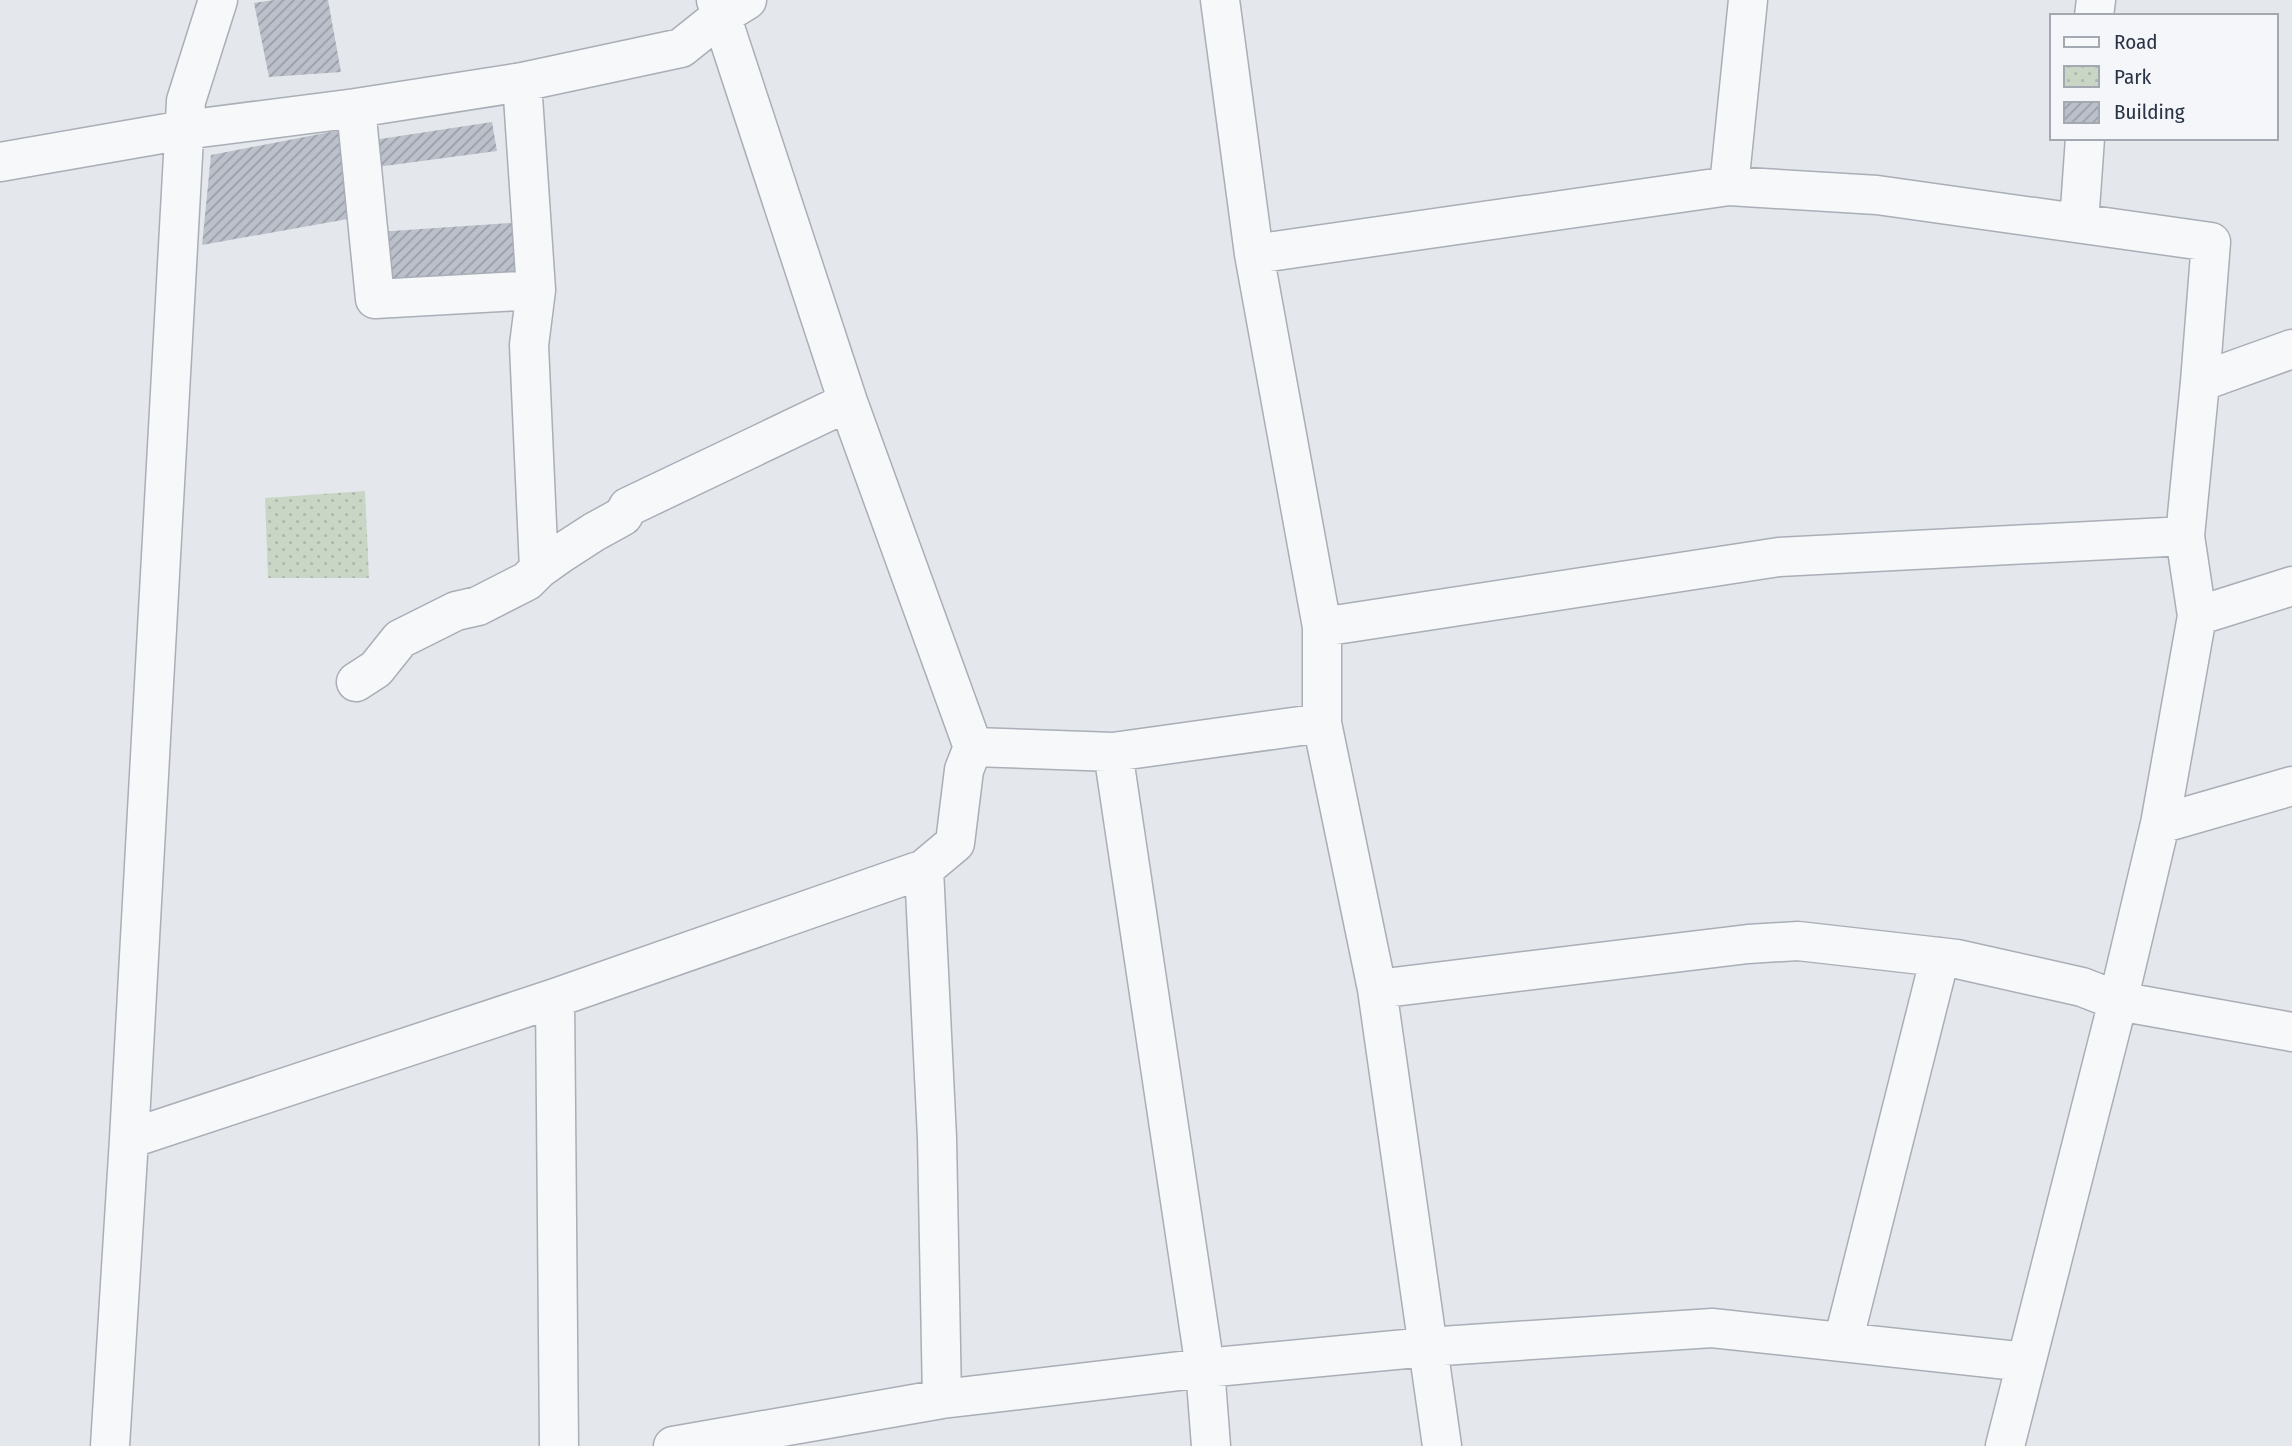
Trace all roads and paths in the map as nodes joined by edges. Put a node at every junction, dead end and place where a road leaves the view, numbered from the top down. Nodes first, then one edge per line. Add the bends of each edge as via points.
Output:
1 (218, 0) edge
2 (1220, 0) edge
3 (1748, 0) edge
4 (728, 5) edge
5 (522, 82) junction
6 (356, 108) junction
7 (184, 130) junction
8 (2085, 140) edge
9 (0, 162) edge
10 (1729, 186) junction
11 (2079, 223) junction
12 (1254, 254) junction
13 (536, 290) junction
14 (2292, 349) edge
15 (2200, 382) junction
16 (848, 402) junction
17 (2185, 536) junction
18 (539, 569) junction
19 (2292, 586) edge
20 (2197, 616) junction
21 (1322, 627) junction
22 (356, 682) dead end
23 (1322, 723) junction
24 (973, 747) junction
25 (1114, 752) junction
26 (2292, 786) edge
27 (2160, 824) junction
28 (924, 869) junction
29 (1940, 957) junction
30 (1377, 989) junction
31 (555, 998) junction
32 (2118, 1001) junction
33 (2292, 1032) edge
34 (129, 1139) junction
35 (1843, 1342) junction
36 (1427, 1347) junction
37 (2026, 1362) junction
38 (1205, 1368) junction
39 (942, 1399) junction
40 (110, 1446) edge
41 (559, 1446) edge
42 (674, 1446) edge
43 (1210, 1446) edge
44 (1442, 1446) edge
45 (2005, 1446) edge

1 - 7 street via 186,101
2 - 12 street
3 - 10 street
4 - 5 street via 681,48
4 - 16 street
5 - 6 street
5 - 13 street
6 - 7 street
6 - 13 street via 375,299
7 - 9 street
7 - 34 street
8 - 11 street
10 - 11 street via 1877,195
10 - 12 street
11 - 15 street via 2211,242
12 - 21 street
13 - 18 street via 530,345
14 - 15 street
15 - 17 street
16 - 18 street via 628,507 623,516
16 - 24 street
17 - 20 street
17 - 21 street via 1779,556
18 - 22 street via 527,581 478,606 456,611 400,639 376,669
19 - 20 street
20 - 27 street
21 - 23 street
23 - 25 street
23 - 30 street
24 - 25 street
24 - 28 street via 964,770 955,843
25 - 38 street
26 - 27 street
27 - 32 street
28 - 31 street
28 - 39 street via 937,1138
29 - 30 street via 1798,941
29 - 32 street via 2082,987
29 - 35 street
30 - 36 street
31 - 34 street
31 - 41 street
32 - 33 street
32 - 37 street
34 - 40 street
35 - 36 street via 1713,1328
35 - 37 street
36 - 38 street
36 - 44 street
37 - 45 street
38 - 39 street
38 - 43 street
39 - 42 street

